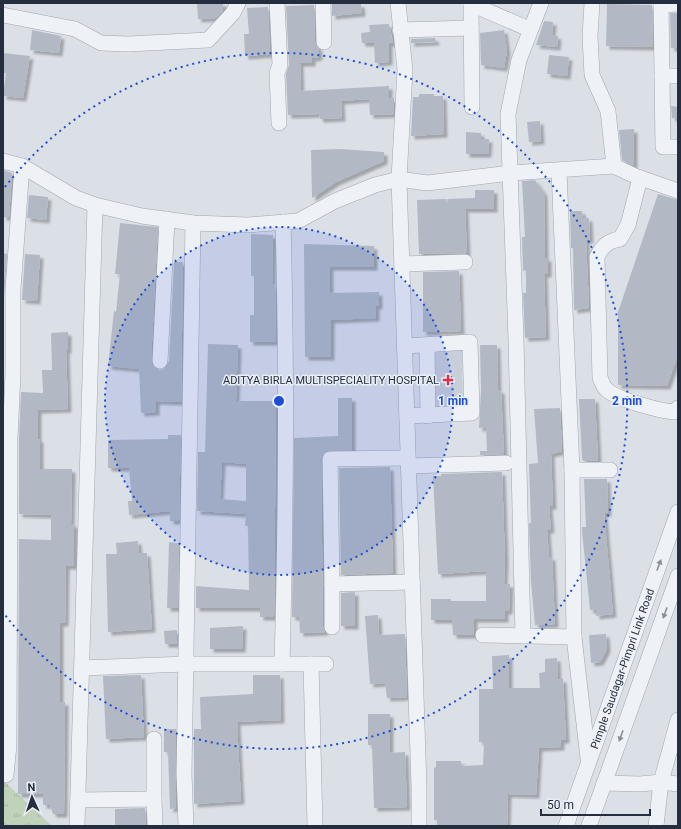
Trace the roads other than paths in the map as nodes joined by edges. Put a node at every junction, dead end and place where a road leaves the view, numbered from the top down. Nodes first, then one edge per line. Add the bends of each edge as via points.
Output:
1 (238, 3) edge
2 (277, 3) edge
3 (323, 3) edge
4 (398, 3) edge
5 (541, 3) edge
6 (592, 3) edge
7 (471, 4) edge
8 (661, 4) edge
9 (678, 4) edge
10 (3, 15) edge
11 (471, 28) junction
12 (530, 29) junction
13 (400, 30) junction
14 (324, 42) dead end
15 (662, 76) junction
16 (678, 76) edge
17 (472, 107) dead end
18 (279, 123) dead end
19 (678, 147) edge
20 (3, 161) edge
21 (22, 166) junction
22 (614, 166) junction
23 (558, 171) junction
24 (511, 173) junction
25 (399, 178) junction
26 (640, 178) junction
27 (678, 191) edge
28 (95, 205) junction
29 (167, 219) junction
30 (283, 222) junction
31 (193, 223) junction
32 (465, 262) dead end
33 (402, 264) junction
34 (427, 345) junction
35 (405, 346) junction
36 (160, 361) dead end
37 (678, 408) edge
38 (407, 416) junction
39 (428, 416) junction
40 (408, 462) junction
41 (506, 462) dead end
42 (572, 470) junction
43 (610, 470) dead end
44 (678, 512) edge
45 (678, 576) edge
46 (412, 582) junction
47 (332, 584) junction
48 (332, 627) dead end
49 (483, 635) dead end
50 (523, 636) junction
51 (574, 636) junction
52 (186, 664) junction
53 (282, 664) junction
54 (82, 668) junction
55 (678, 720) edge
56 (154, 739) dead end
57 (588, 763) junction
58 (6, 776) dead end
59 (607, 776) junction
60 (661, 782) junction
61 (678, 784) edge
62 (154, 799) junction
63 (78, 800) junction
64 (78, 826) edge
65 (155, 826) edge
66 (186, 826) edge
67 (315, 826) edge
68 (419, 826) edge
69 (566, 826) edge
70 (589, 826) edge
71 (656, 826) edge

1 - 10 street via 233,13 208,40 101,43 75,29
2 - 18 street
3 - 14 street
4 - 13 street
5 - 12 street
6 - 22 street via 592,75 608,112
7 - 11 street
7 - 12 street
8 - 9 street
8 - 15 street
11 - 13 street
11 - 17 street
12 - 24 street via 519,60 508,114
13 - 25 street via 405,70
15 - 16 street
15 - 19 street via 663,147
20 - 21 street
21 - 28 street via 76,198
21 - 58 street via 13,289 9,746
22 - 23 street
22 - 26 street
23 - 24 street
23 - 42 street
24 - 25 street via 427,183
24 - 50 street
25 - 30 street via 342,199 298,221
25 - 33 street
26 - 27 street
26 - 37 street via 628,225 620,239 612,240 601,247 597,257 600,378 606,389 619,397 660,411 674,412
28 - 29 street
28 - 54 street
29 - 31 street
29 - 36 street
30 - 31 street via 248,225
30 - 53 street via 286,523
31 - 52 street
32 - 33 street
33 - 35 street
34 - 35 street
34 - 39 street
34 - 39 street via 470,342 472,413
35 - 38 street
38 - 39 street
38 - 40 street
40 - 41 street
40 - 46 street
40 - 47 street via 330,459
42 - 43 street
42 - 51 street
57 -> 44 street, Pimple Saudagar-Pimpri Link Road
45 -> 59 street, Pimple Saudagar-Pimpri Link Road
46 - 47 street
46 - 68 street
47 - 48 street
49 - 50 street
50 - 51 street
51 - 57 street
52 - 53 street
52 - 54 street
52 - 66 street
53 - 67 street via 319,664
54 - 63 street
55 - 60 street
56 - 62 street
57 - 59 street
57 - 69 street, Pimple Saudagar-Pimpri Link Road
59 - 60 street via 640,784
59 - 70 street, Pimple Saudagar-Pimpri Link Road
60 - 61 street
60 - 71 street
62 - 63 street
62 - 65 street
63 - 64 street

